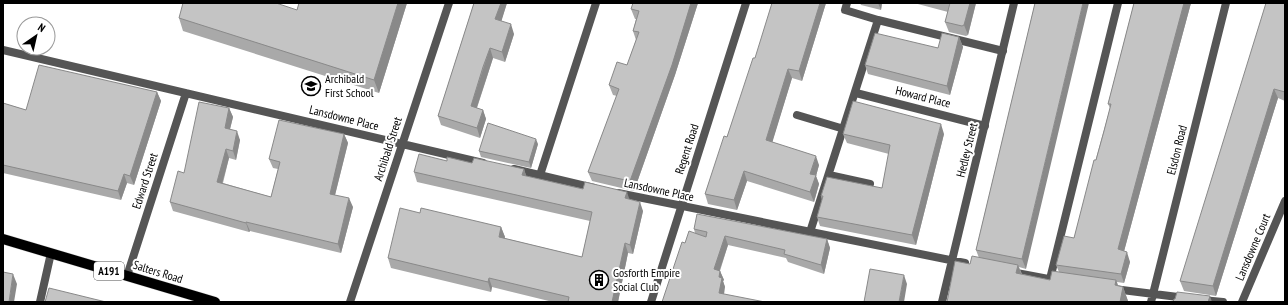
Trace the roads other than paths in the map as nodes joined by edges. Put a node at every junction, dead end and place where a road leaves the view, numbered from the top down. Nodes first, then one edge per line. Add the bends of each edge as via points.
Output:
1 (449, 3) edge
2 (596, 3) edge
3 (746, 3) edge
4 (847, 3) edge
5 (1014, 3) edge
6 (1118, 3) edge
7 (1226, 3) edge
8 (878, 20) junction
9 (3, 50) edge
10 (1003, 51) junction
11 (856, 92) junction
12 (186, 93) junction
13 (798, 115) dead end
14 (985, 126) junction
15 (844, 129) junction
16 (402, 145) junction
17 (494, 165) edge
18 (509, 168) edge
19 (540, 175) junction
20 (829, 175) junction
21 (870, 184) edge
22 (1285, 201) edge
23 (681, 207) junction
24 (810, 232) junction
25 (3, 239) edge
26 (51, 254) junction
27 (952, 261) junction
28 (974, 265) edge
29 (1004, 271) edge
30 (127, 276) junction
31 (1050, 279) junction
32 (1066, 282) edge
33 (1105, 287) edge
34 (1152, 298) edge
35 (40, 302) edge
36 (215, 302) edge
37 (350, 302) edge
38 (651, 302) edge
39 (942, 302) edge
40 (1222, 302) edge
41 (1242, 302) edge

1 - 16 street, Archibald Street
2 - 19 street
3 - 23 street, Regent Road
4 - 8 street via 845,10
5 - 10 street, Hedley Street
6 - 31 street
7 - 34 street, Elsdon Road
8 - 10 street
8 - 11 street
9 - 12 street, Lansdowne Place
10 - 14 street, Hedley Street
11 - 14 street, Howard Place
11 - 15 street
12 - 16 street, Lansdowne Place
12 - 30 street, Edward Street
13 - 15 street
14 - 27 street, Hedley Street
15 - 20 street
16 - 17 street, Lansdowne Place
16 - 37 street, Archibald Street
18 - 19 street, Lansdowne Place
19 - 23 street, Lansdowne Place
20 - 21 street
20 - 24 street
22 - 41 street, Lansdowne Court
23 - 24 street, Lansdowne Place
23 - 38 street, Regent Road
24 - 27 street, Lansdowne Place
25 - 26 main road, Salters Road / A191
26 - 30 main road, Salters Road / A191
26 - 35 street
27 - 28 street, Lansdowne Place
27 - 39 street, Hedley Street
29 - 31 street
30 - 36 main road, Salters Road / A191
31 - 32 street
33 - 34 street
34 - 40 street

